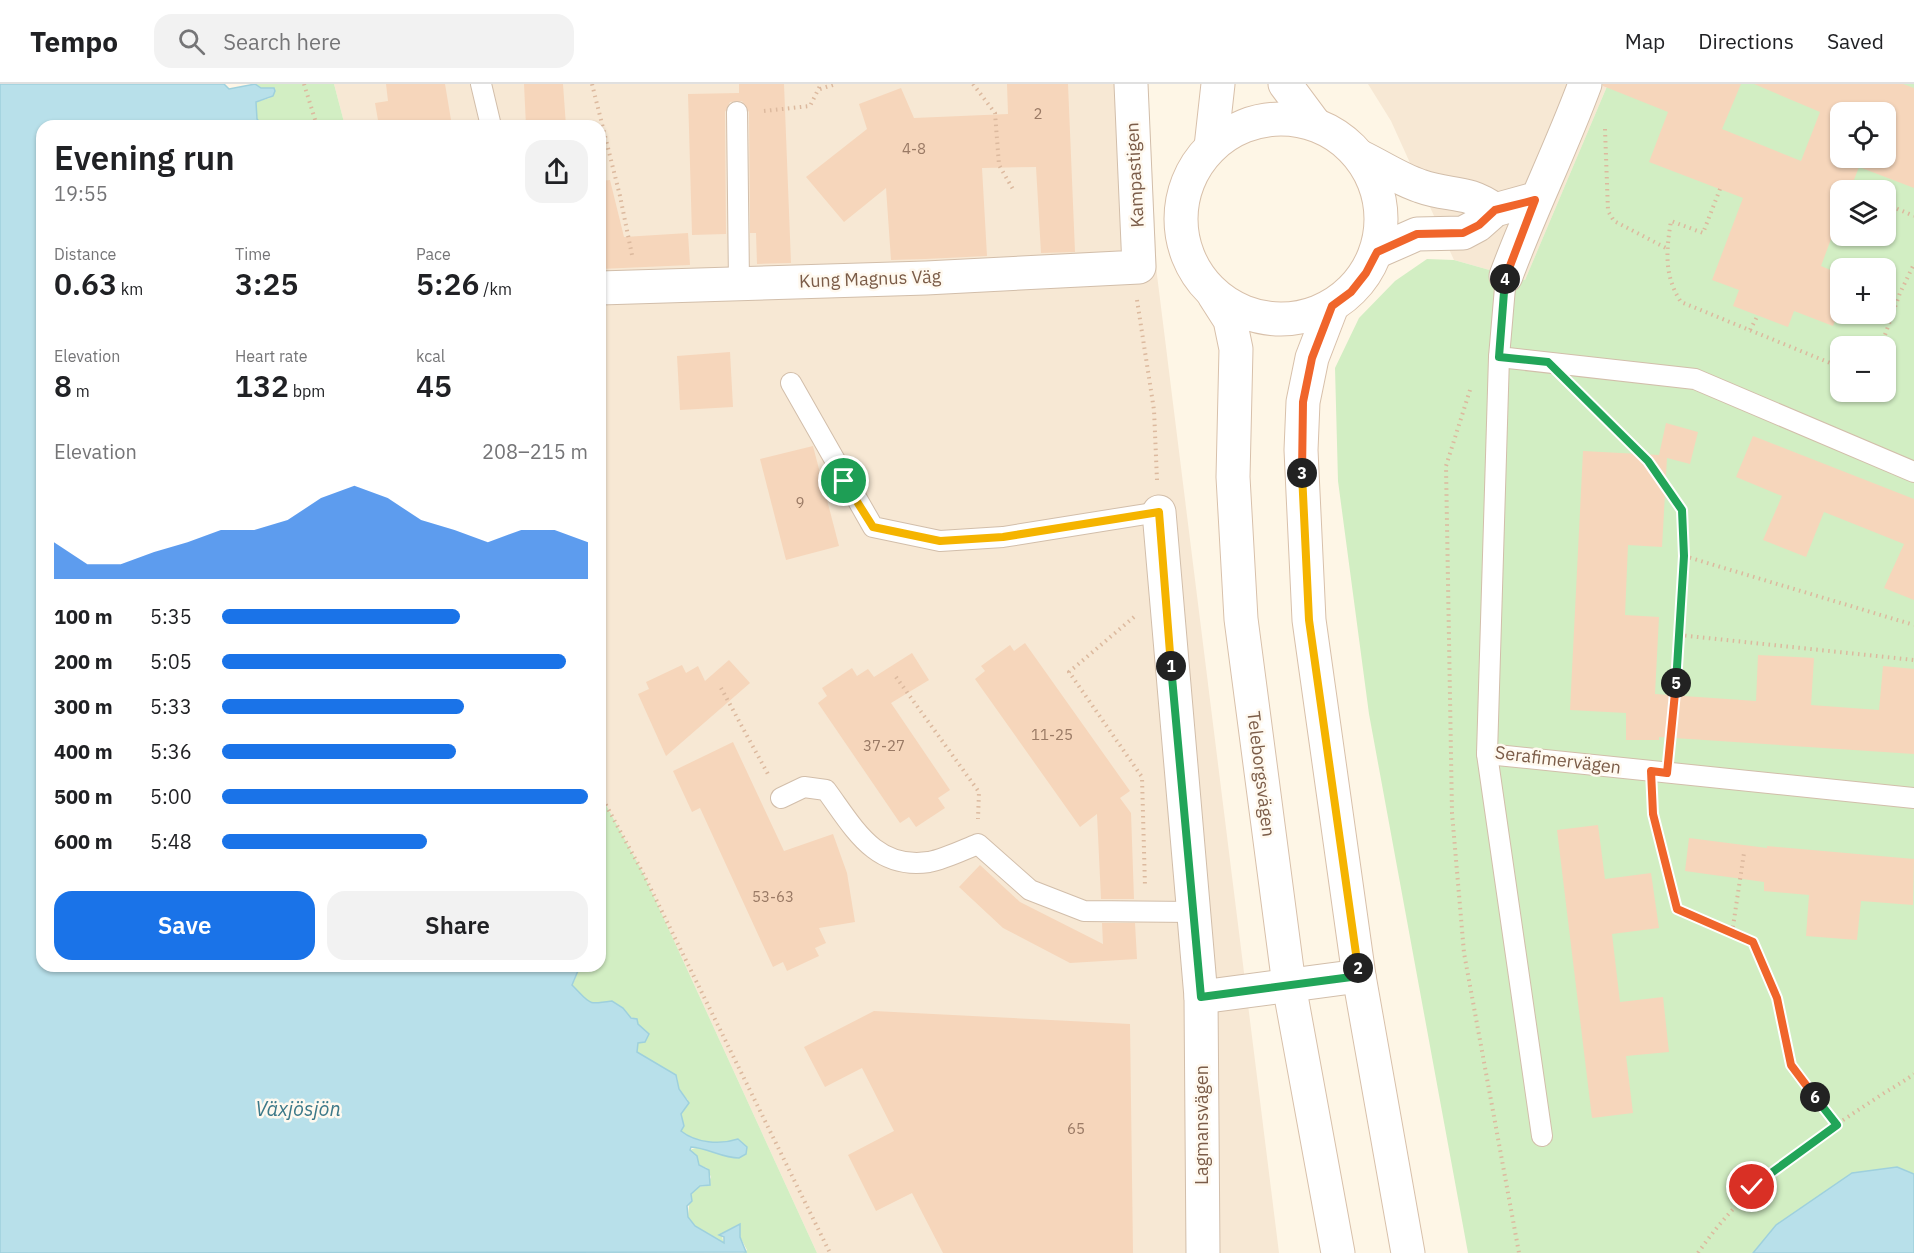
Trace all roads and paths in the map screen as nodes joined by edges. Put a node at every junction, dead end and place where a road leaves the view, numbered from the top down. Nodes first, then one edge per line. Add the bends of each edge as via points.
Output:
1 (304, 84) edge
2 (481, 84) edge
3 (592, 84) edge
4 (836, 84) edge
5 (973, 84) edge
6 (1131, 84) edge
7 (1218, 84) edge
8 (1286, 84) edge
9 (1585, 84) edge
10 (821, 87) edge
11 (737, 112) joint
12 (1605, 118) dead end
13 (315, 120) edge
14 (490, 120) edge
15 (601, 120) edge
16 (1314, 123) junction
17 (606, 140) edge
18 (1210, 147) junction
19 (1361, 157) junction
20 (1720, 189) dead end
21 (1014, 190) dead end
22 (1535, 200) junction
23 (1896, 208) edge
24 (1495, 210) junction
25 (1914, 216) edge
26 (1666, 248) junction
27 (1377, 252) junction
28 (1914, 264) edge
29 (1139, 267) joint
30 (1506, 276) joint
31 (739, 283) junction
32 (636, 285) junction
33 (606, 288) edge
34 (1215, 294) junction
35 (1332, 306) junction
36 (1758, 315) dead end
37 (1750, 330) junction
38 (1885, 336) edge
39 (1499, 357) junction
40 (1548, 362) junction
41 (1830, 363) edge
42 (791, 383) dead end
43 (1914, 472) edge
44 (1159, 512) joint
45 (1684, 556) junction
46 (1165, 591) junction
47 (1914, 625) edge
48 (1679, 635) junction
49 (1914, 660) edge
50 (896, 677) dead end
51 (721, 688) dead end
52 (1487, 754) junction
53 (1659, 772) junction
54 (781, 798) joint
55 (1914, 798) edge
56 (606, 806) edge
57 (978, 844) junction
58 (1744, 853) dead end
59 (1145, 912) junction
60 (1193, 912) junction
61 (1732, 933) junction
62 (1359, 976) junction
63 (1289, 985) junction
64 (1201, 997) junction
65 (1914, 1074) edge
66 (1837, 1125) junction
67 (1542, 1136) dead end
68 (830, 1253) edge
69 (1203, 1253) edge
70 (1338, 1253) edge
71 (1408, 1253) edge
72 (1698, 1253) edge

1 - 13 path
2 - 14 lane
3 - 15 path
4 - 10 path
5 - 21 path via 995,113 999,165
6 - 29 main road, Kampastigen
7 - 18 main road
8 - 16 main road
9 - 22 main road
10 - 11 path via 810,106
11 - 31 lane
12 - 26 path via 1608,211 1614,221
16 - 18 main road via 1287,118 1259,120 1233,130
16 - 19 main road via 1348,142
17 - 32 path
18 - 34 main road via 1186,187 1181,233 1193,266
19 - 24 main road via 1421,187 1463,193
19 - 27 main road via 1374,178 1381,202 1382,228
20 - 26 path via 1703,233 1671,221
22 - 24 main road
22 - 30 main road
23 - 25 path
24 - 27 main road via 1463,233 1417,234
26 - 37 path via 1671,287 1681,302
27 - 35 main road via 1351,292
28 - 38 path
29 - 31 main road, Kung Magnus Väg
30 - 39 lane, Serafimervägen
31 - 32 main road, Kung Magnus Väg
32 - 33 main road, Kung Magnus Väg
34 - 35 main road via 1259,317 1309,316
34 - 63 main road, Teleborgsvägen via 1230,320 1236,349 1233,477 1241,619
35 - 62 main road via 1312,358 1303,402 1301,450 1309,620
36 - 37 path
37 - 41 path
39 - 40 lane
39 - 52 lane, Serafimervägen
40 - 43 lane via 1695,379
40 - 45 path via 1648,461 1682,510
42 - 44 lane via 873,527 940,541 982,539
44 - 46 main road, Lagmansvägen
45 - 47 path
45 - 48 path
46 - 59 path via 1069,672 1142,777
46 - 60 main road, Lagmansvägen
48 - 49 path
48 - 53 path
50 - 57 path via 979,792
51 - 54 path
52 - 53 lane, Serafimervägen
52 - 67 lane
53 - 55 lane, Serafimervägen
53 - 61 path via 1653,814 1677,909
54 - 57 lane via 804,787 826,790 876,852 903,863 931,862
56 - 68 path via 643,873
57 - 59 lane via 1030,890 1084,910
58 - 61 path
59 - 60 lane
60 - 64 main road, Lagmansvägen
61 - 66 path via 1753,942 1777,998 1791,1065
62 - 63 main road
62 - 71 main road
63 - 64 main road
63 - 70 main road, Teleborgsvägen
64 - 69 main road, Lagmansvägen
65 - 66 path
66 - 72 path via 1752,1187 1721,1220

